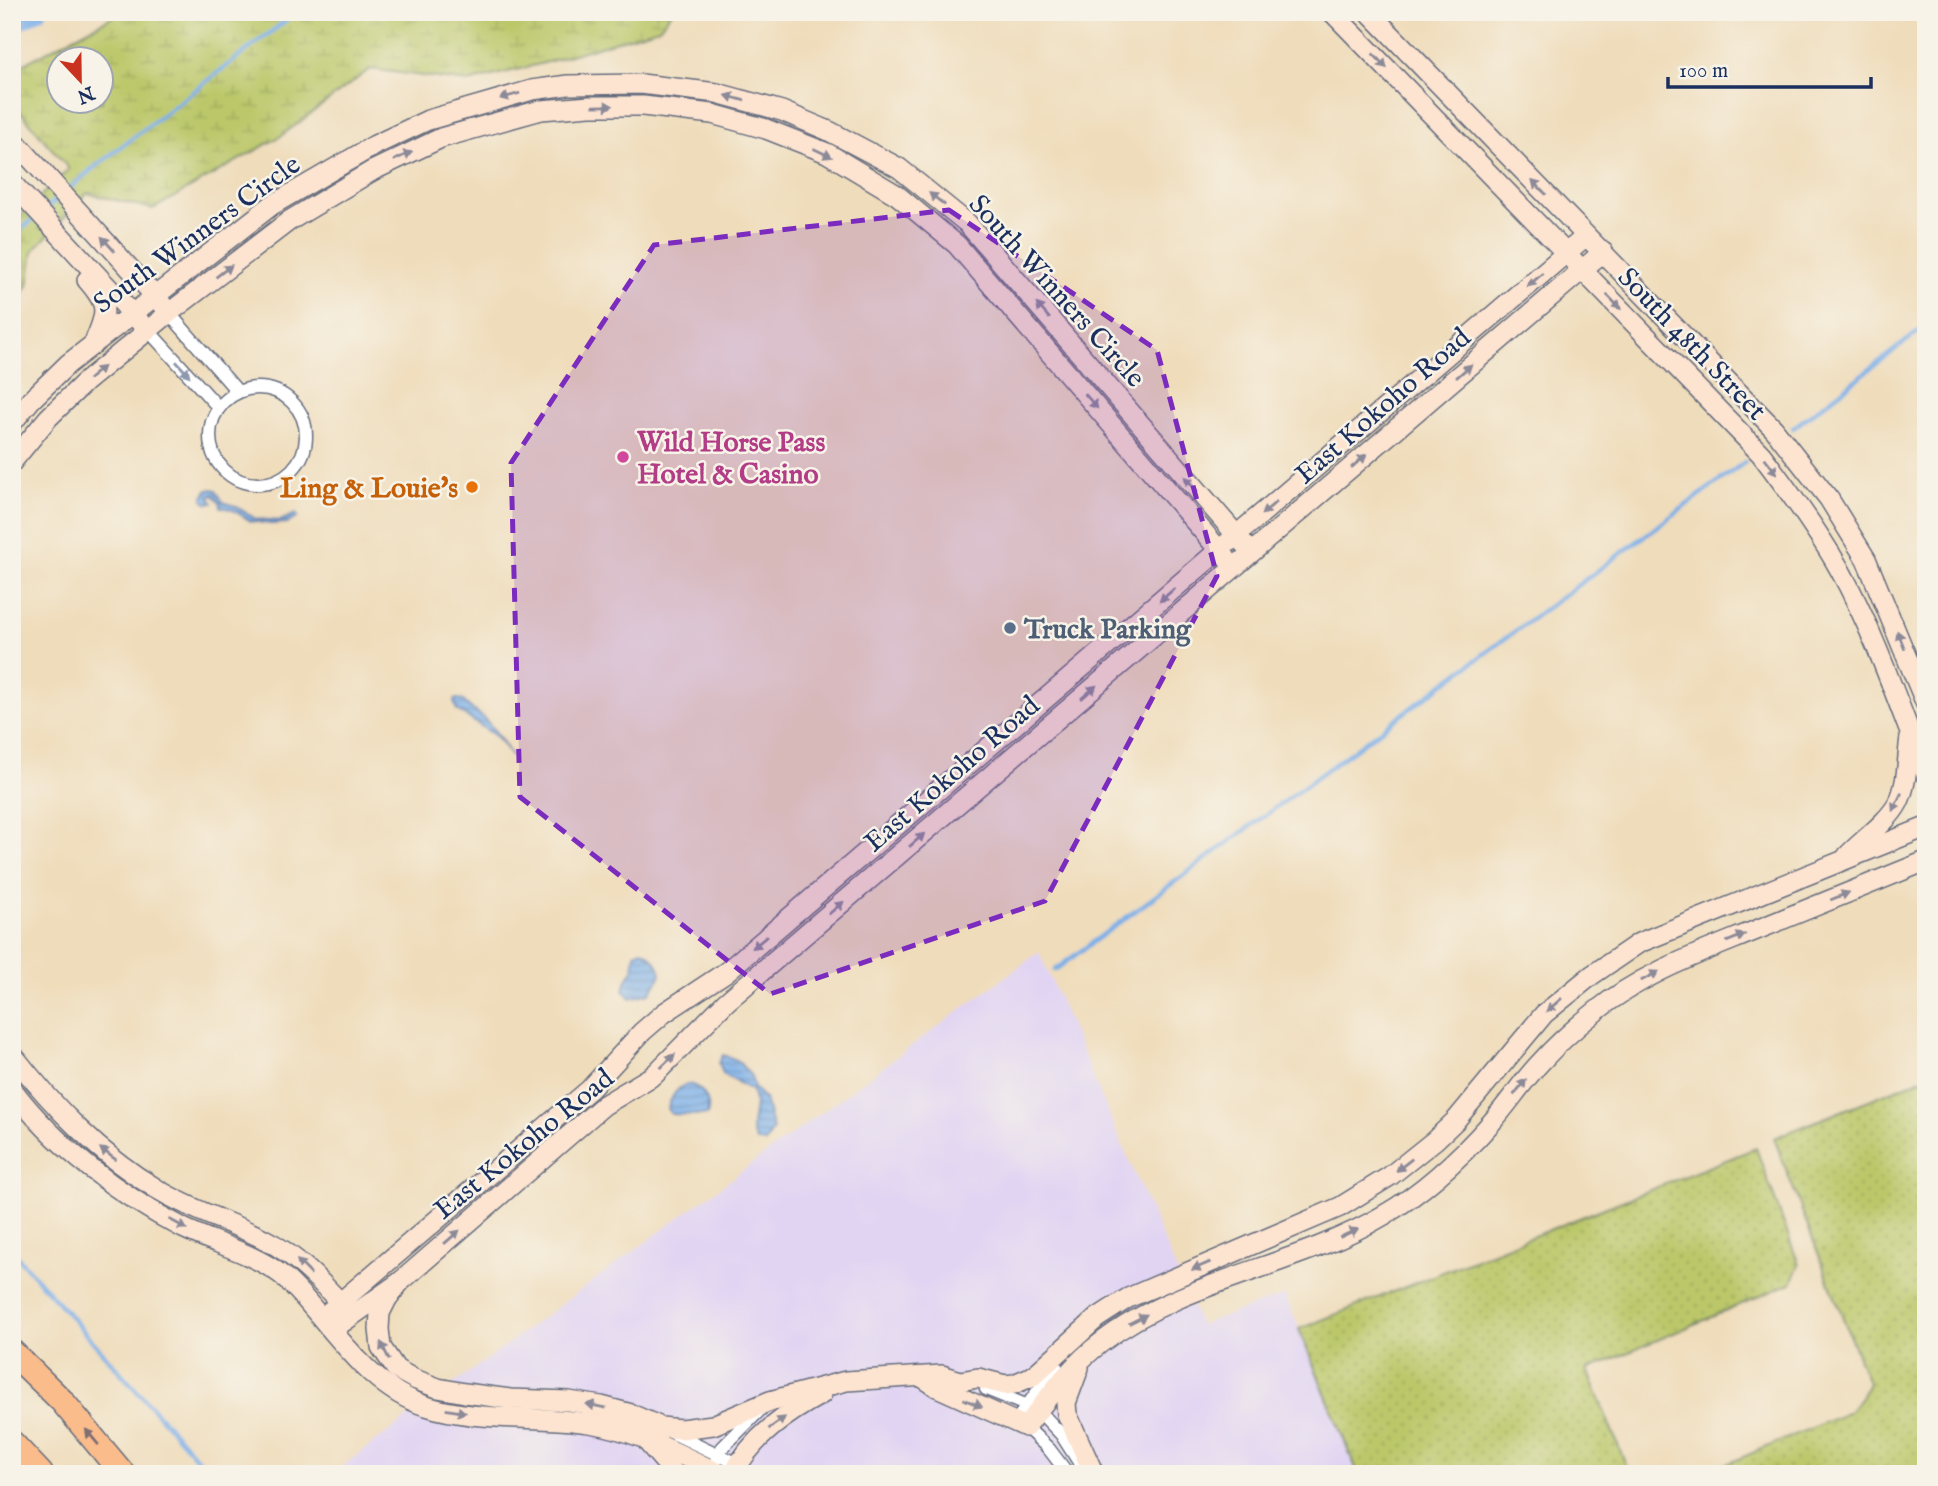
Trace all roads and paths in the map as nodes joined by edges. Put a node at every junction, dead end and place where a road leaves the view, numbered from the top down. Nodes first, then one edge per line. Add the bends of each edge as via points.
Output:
1 (1332, 12) edge
2 (1369, 12) edge
3 (12, 138) edge
4 (352, 158) junction
5 (332, 169) junction
6 (362, 177) junction
7 (12, 183) edge
8 (343, 188) junction
9 (53, 225) junction
10 (1586, 236) junction
11 (1603, 252) junction
12 (1566, 253) junction
13 (1583, 270) junction
14 (154, 296) junction
15 (133, 313) junction
16 (169, 313) junction
17 (148, 330) junction
18 (93, 344) junction
19 (238, 393) junction
20 (219, 408) junction
21 (12, 423) edge
22 (12, 462) edge
23 (1236, 536) junction
24 (1219, 550) junction
25 (1251, 553) junction
26 (1234, 568) junction
27 (1926, 704) edge
28 (1910, 736) junction
29 (1926, 774) edge
30 (1926, 827) edge
31 (1843, 859) junction
32 (1926, 861) edge
33 (850, 866) junction
34 (865, 884) junction
35 (1682, 925) junction
36 (1694, 955) junction
37 (13, 1058) edge
38 (597, 1082) junction
39 (12, 1089) edge
40 (613, 1100) junction
41 (1455, 1120) junction
42 (1476, 1139) junction
43 (400, 1282) junction
44 (346, 1309) junction
45 (327, 1324) junction
46 (1076, 1336) junction
47 (12, 1343) edge
48 (12, 1352) edge
49 (1083, 1358) junction
50 (921, 1377) junction
51 (846, 1381) junction
52 (960, 1381) junction
53 (62, 1401) junction
54 (770, 1401) junction
55 (1027, 1416) junction
56 (661, 1427) junction
57 (617, 1428) junction
58 (12, 1443) edge
59 (722, 1468) edge
60 (41, 1474) edge
61 (122, 1474) edge
62 (675, 1474) edge
63 (1068, 1474) edge
64 (1085, 1474) edge
65 (1094, 1474) edge

1 -> 12 street, South 48th Street
10 -> 2 street, South 48th Street
14 -> 3 street
4 - 5 street, South Winners Circle
4 - 6 street
23 -> 4 street, South Winners Circle via 967,223 898,168 806,121 717,93 641,84 568,86 532,90 428,120
5 - 8 street
5 - 14 street, South Winners Circle via 272,205
6 - 8 street, South Winners Circle
6 -> 24 street, South Winners Circle via 441,138 541,110 590,106 712,114 827,153 897,195 957,245
7 - 9 street
16 -> 8 street, South Winners Circle via 289,221
9 - 15 street
9 - 18 street via 63,251 104,304 104,321
10 - 11 street, South 48th Street
10 - 12 street, East Kokoho Road
11 - 13 street, East Kokoho Road
27 -> 11 street, South 48th Street via 1866,559 1829,499 1774,429
12 - 13 street, South 48th Street
12 -> 23 street, East Kokoho Road
25 -> 13 street, East Kokoho Road
13 -> 28 street, South 48th Street via 1761,454 1805,513 1846,582
14 - 15 street, South Winners Circle
14 - 16 street
15 - 17 street
15 - 18 street, South Winners Circle
16 - 17 street, South Winners Circle
16 - 19 street
17 -> 20 street
22 -> 17 street, South Winners Circle via 57,409
18 - 21 street, South Winners Circle
19 - 20 street
19 - 20 street via 266,388 298,408 306,433 304,450 285,476 253,484 223,469 210,439
23 - 24 street, East Kokoho Road
23 - 25 street, South Winners Circle
24 - 26 street, South Winners Circle
24 -> 33 street, East Kokoho Road
25 - 26 street, East Kokoho Road
34 -> 26 street, East Kokoho Road
28 - 29 street, South 48th Street
28 -> 31 street via 1905,785 1898,803
30 - 31 street
31 - 35 street
36 -> 32 street
33 - 34 street
33 -> 38 street, East Kokoho Road via 712,983 664,1013
40 -> 34 street, East Kokoho Road via 654,1075 709,1017
35 - 36 street
35 -> 41 street via 1639,943 1556,1002
42 -> 36 street via 1539,1064 1594,1012 1626,989
44 -> 37 street via 295,1258 156,1189 96,1146
38 - 40 street
38 - 44 street, East Kokoho Road
39 -> 45 street via 79,1159 184,1228 278,1272
43 -> 40 street, East Kokoho Road
41 - 42 street
41 -> 46 street via 1390,1176 1339,1207 1150,1287 1111,1308
49 -> 42 street via 1122,1327 1168,1304 1322,1245 1385,1214 1433,1180
43 - 44 street, East Kokoho Road
56 -> 43 street via 600,1406 465,1393 414,1379 396,1369 381,1347 380,1313
44 - 45 street, East Kokoho Road
45 -> 57 street via 392,1391 428,1406
46 - 52 street via 1024,1381 1005,1385 978,1378
46 - 55 street
47 - 53 highway
48 - 53 highway
49 - 55 street
49 - 65 street via 1069,1392 1067,1414
50 - 51 street
50 - 52 street via 942,1375
50 -> 55 street via 937,1387
51 - 54 street
59 -> 51 street via 800,1406
52 - 55 street
61 -> 53 highway
54 - 56 street via 713,1425
54 - 59 street via 749,1420
55 - 63 street
55 - 64 street via 1061,1434
56 - 59 street
57 - 59 street
57 - 62 street via 646,1441
58 - 60 highway

